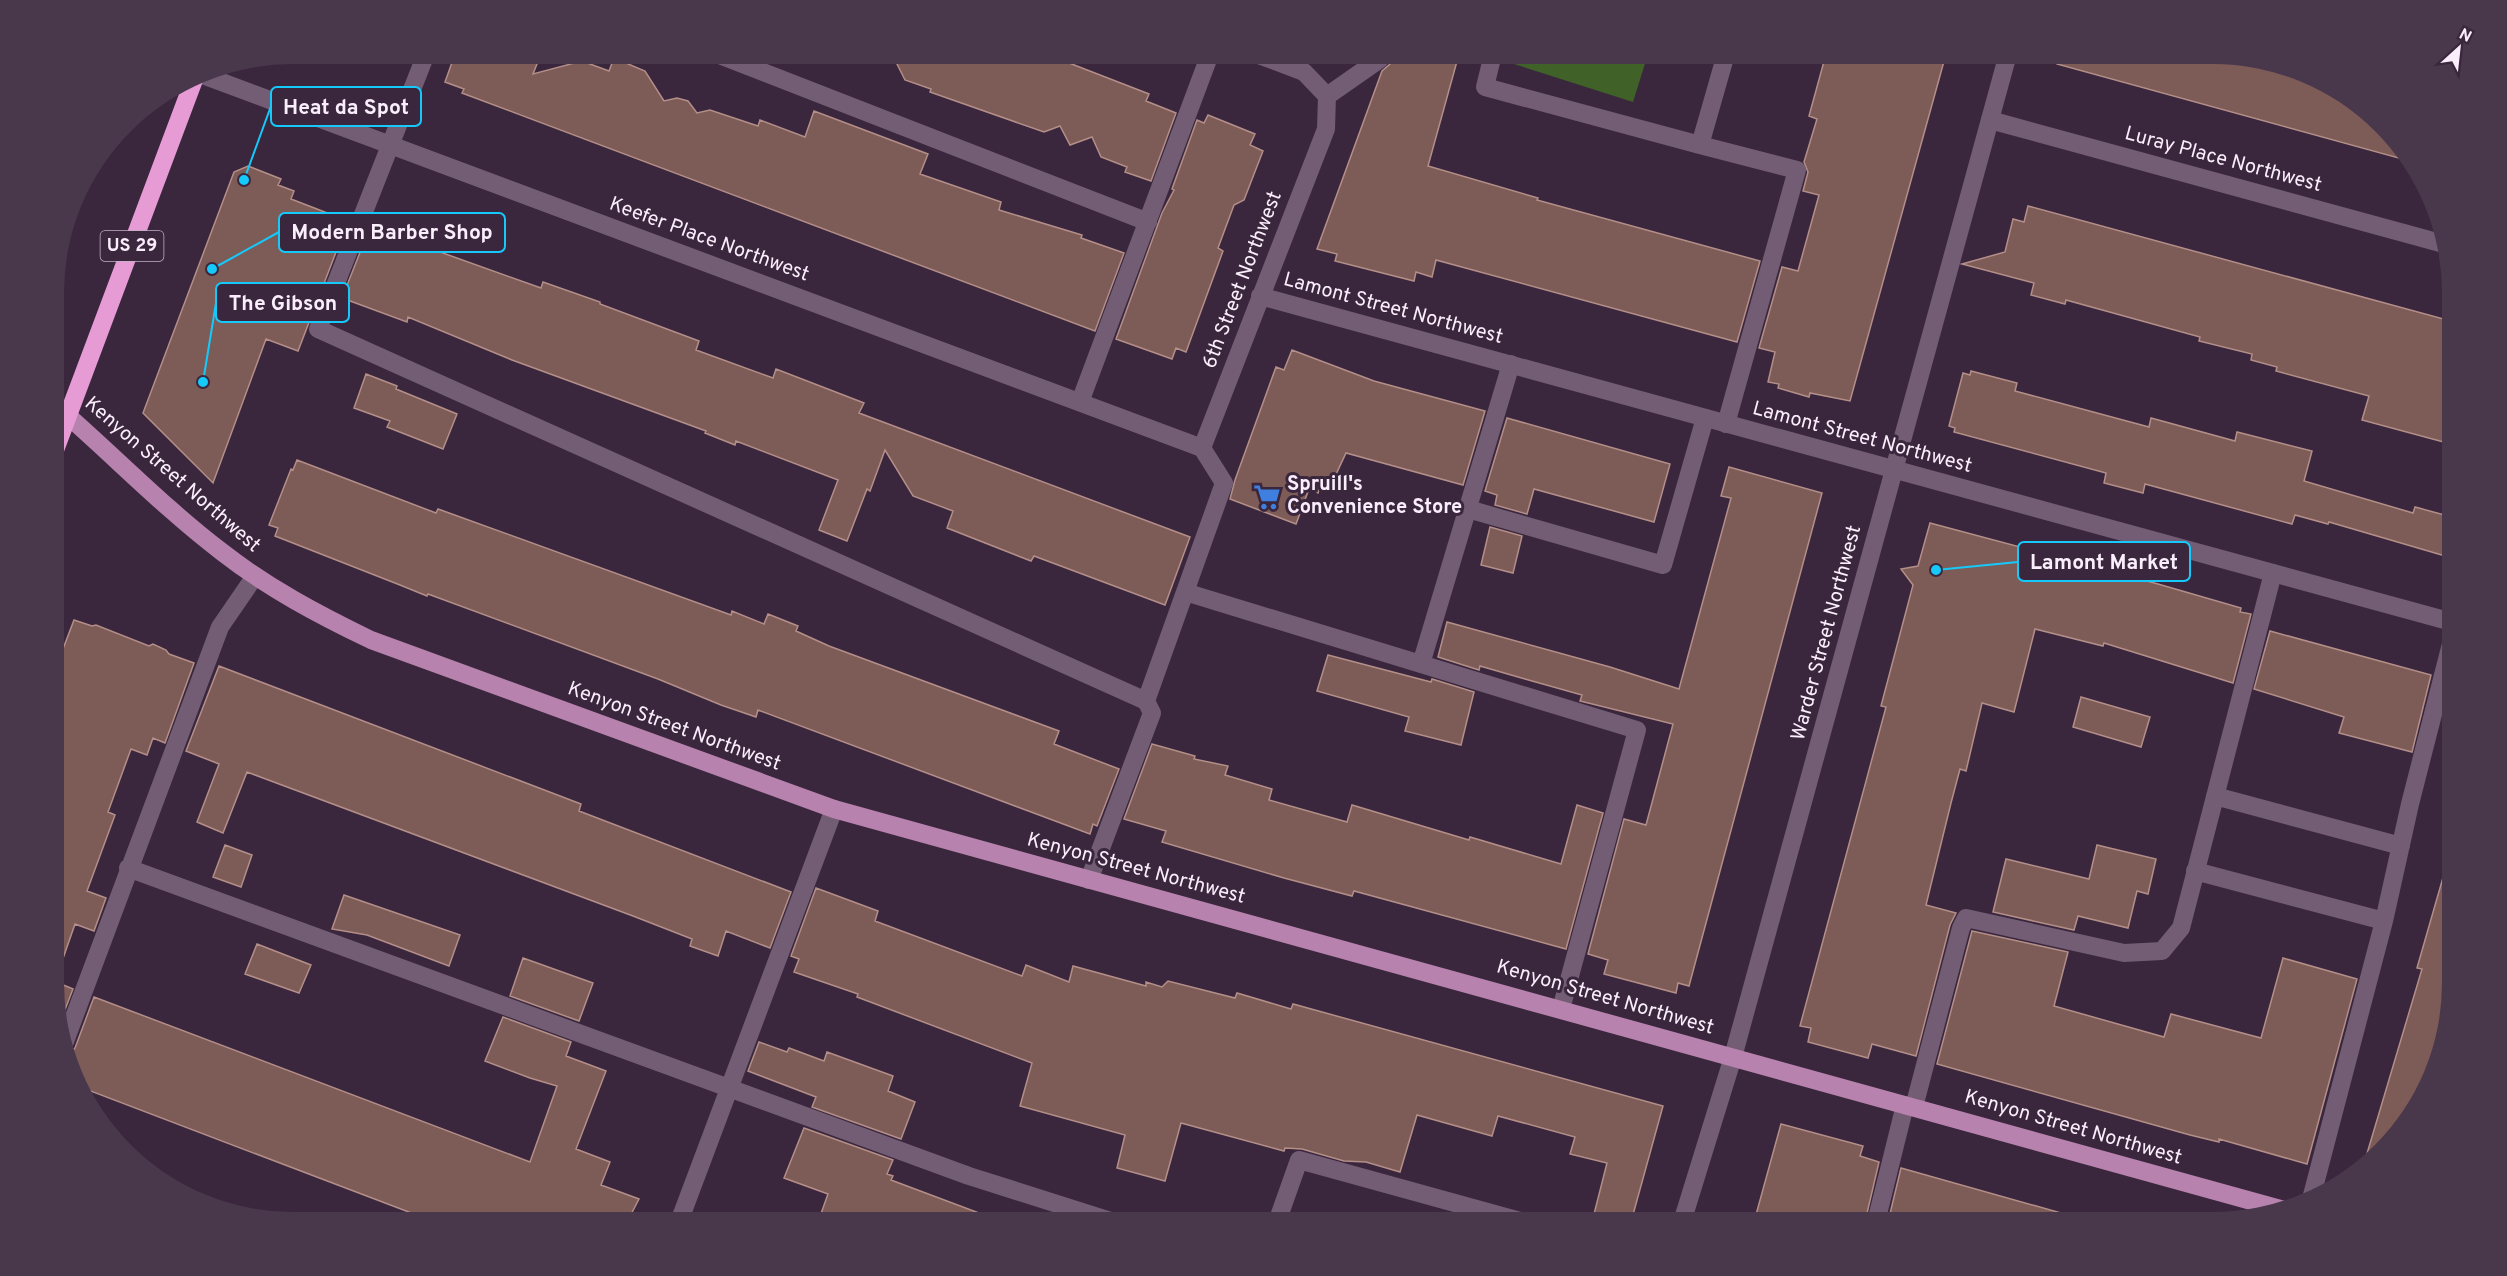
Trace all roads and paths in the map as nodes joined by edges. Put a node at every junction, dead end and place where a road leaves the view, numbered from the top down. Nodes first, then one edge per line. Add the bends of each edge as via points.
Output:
1 (422, 64) edge
2 (743, 64) edge
3 (1206, 64) edge
4 (1283, 64) edge
5 (1373, 64) edge
6 (1491, 64) edge
7 (1722, 64) edge
8 (2005, 64) edge
9 (214, 79) edge
10 (190, 89) edge
11 (1327, 96) junction
12 (1990, 120) junction
13 (391, 145) junction
14 (1700, 145) junction
15 (1148, 222) junction
16 (2436, 242) edge
17 (1260, 296) junction
18 (1510, 364) junction
19 (1080, 402) junction
20 (64, 405) edge
21 (64, 412) edge
22 (1705, 418) junction
23 (1726, 424) junction
24 (1202, 448) junction
25 (1895, 470) junction
26 (1468, 509) junction
27 (2273, 573) junction
28 (255, 576) junction
29 (1185, 592) junction
30 (2442, 619) edge
31 (1421, 664) junction
32 (2442, 679) edge
33 (1146, 701) junction
34 (2215, 796) junction
35 (834, 809) junction
36 (2401, 846) junction
37 (128, 868) junction
38 (2195, 871) junction
39 (1089, 880) junction
40 (2384, 921) junction
41 (1561, 1008) junction
42 (69, 1029) edge
43 (1733, 1057) junction
44 (730, 1089) junction
45 (1909, 1106) junction
46 (2314, 1189) edge
47 (2267, 1205) edge
48 (683, 1212) edge
49 (1082, 1212) edge
50 (1281, 1212) edge
51 (1488, 1212) edge
52 (1685, 1212) edge
53 (1879, 1212) edge

1 - 13 street
2 - 15 street
3 - 15 street
4 - 11 street via 1304,72
5 - 11 street
6 - 14 street via 1485,87
7 - 14 street
8 - 12 street, Warder Street Northwest
9 - 13 street, Keefer Place Northwest
10 - 20 highway, US 29
11 - 17 street, 6th Street Northwest via 1326,129
12 - 16 street, Luray Place Northwest
12 - 25 street, Warder Street Northwest
13 - 19 street, Keefer Place Northwest
13 - 33 street via 318,329
14 - 23 street via 1797,170
15 - 19 street
17 - 18 street, Lamont Street Northwest
17 - 24 street, 6th Street Northwest
18 - 22 street, Lamont Street Northwest
18 - 26 street
19 - 24 street, Keefer Place Northwest
21 - 28 main road, Kenyon Street Northwest via 187,523
22 - 23 street, Lamont Street Northwest
22 - 26 street via 1663,565
23 - 25 street, Lamont Street Northwest
24 - 29 street via 1224,483
25 - 27 street, Lamont Street Northwest
25 - 43 street, Warder Street Northwest
26 - 31 street
27 - 30 street, Lamont Street Northwest
27 - 34 street
28 - 35 main road, Kenyon Street Northwest via 371,640
28 - 37 street via 220,627
29 - 31 street
29 - 33 street
31 - 41 street via 1637,730
32 - 36 street
33 - 39 street via 1152,713
34 - 36 street
34 - 38 street
35 - 39 main road, Kenyon Street Northwest
35 - 44 street
36 - 40 street
37 - 42 street
37 - 44 street
38 - 40 street
38 - 45 street via 2181,928 2162,951 2124,953 1966,918
39 - 41 main road, Kenyon Street Northwest
40 - 46 street
41 - 43 main road, Kenyon Street Northwest
43 - 45 main road, Kenyon Street Northwest
43 - 52 street, Warder Street Northwest
44 - 48 street
44 - 49 street via 969,1176
45 - 47 main road, Kenyon Street Northwest
45 - 53 street
50 - 51 street via 1299,1160

